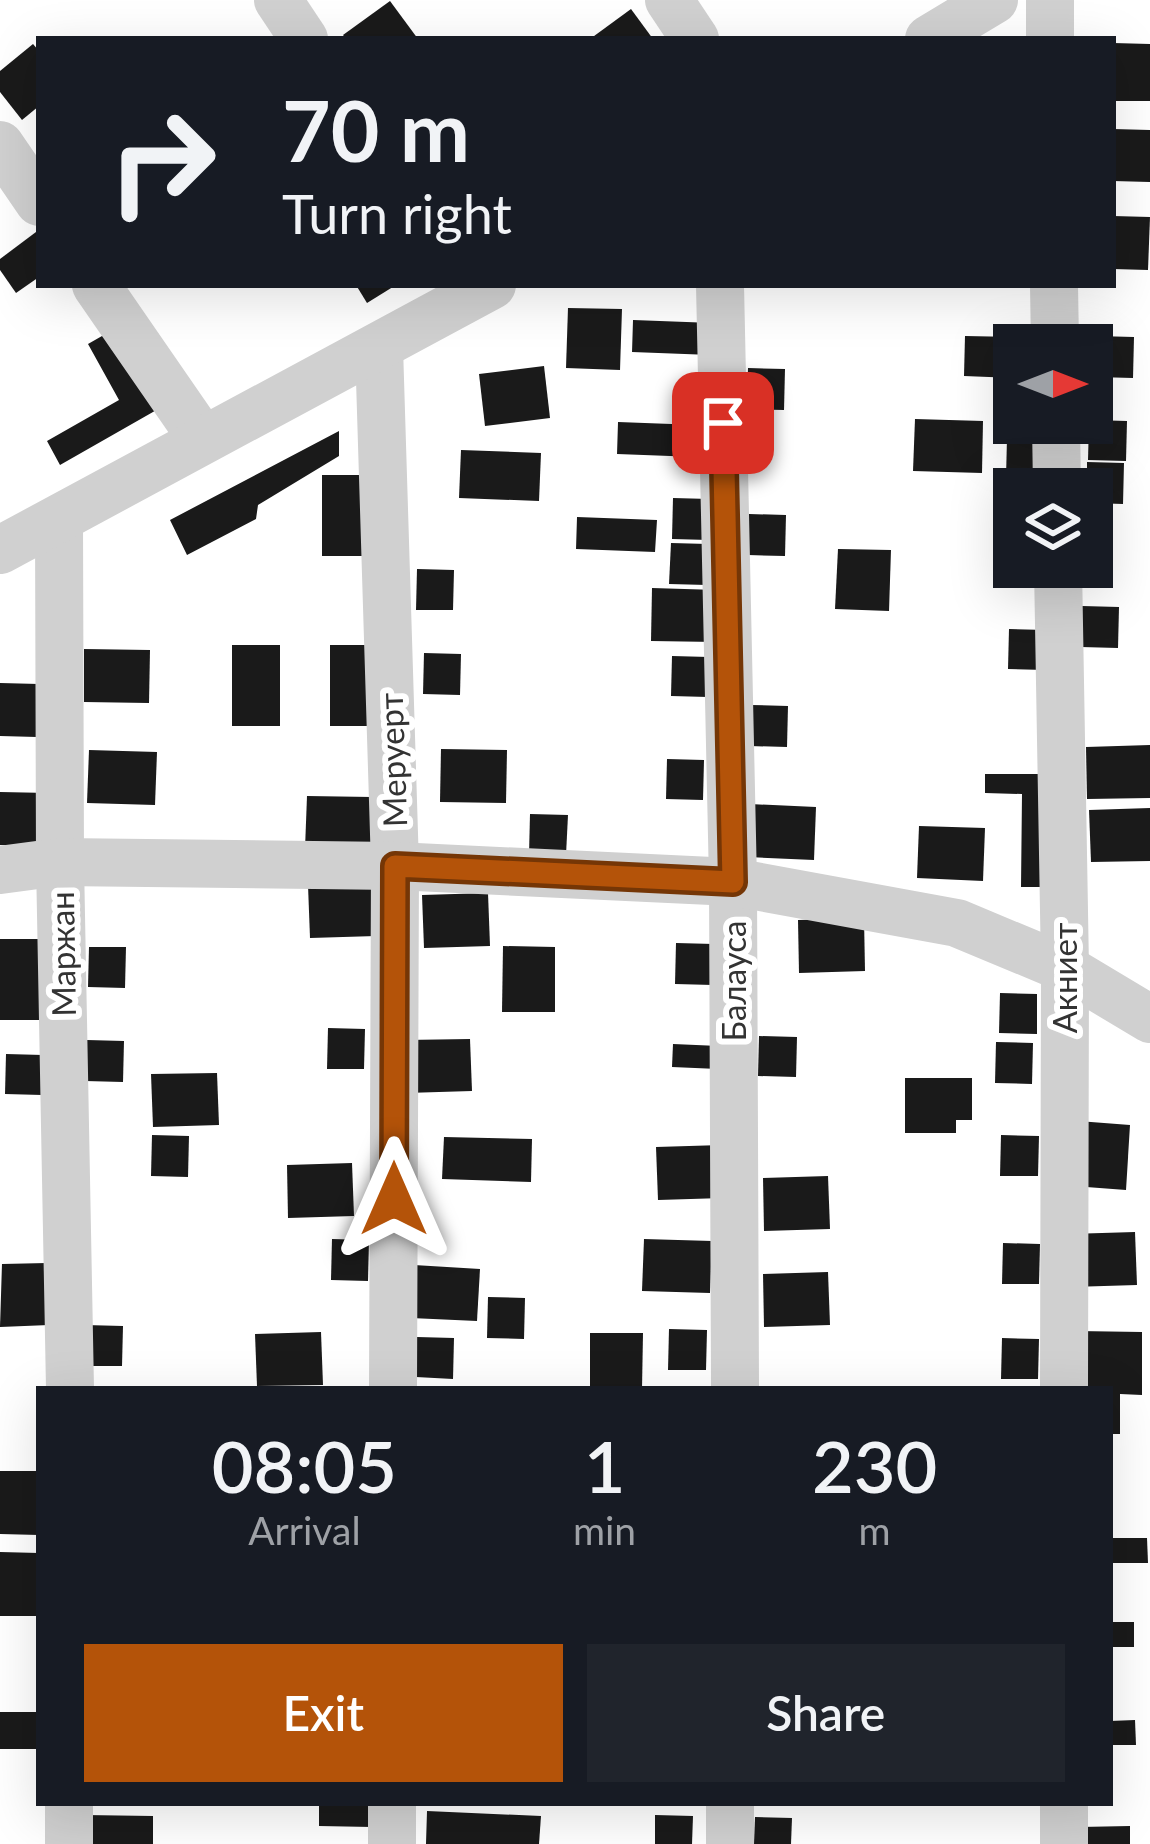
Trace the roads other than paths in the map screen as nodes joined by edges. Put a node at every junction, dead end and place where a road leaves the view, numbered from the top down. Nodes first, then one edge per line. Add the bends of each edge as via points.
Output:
1 (278, 0) edge
2 (669, 0) edge
3 (994, 0) edge
4 (1049, 0) edge
5 (302, 36) edge
6 (693, 36) edge
7 (934, 36) edge
8 (1050, 36) edge
9 (0, 145) edge
10 (36, 198) edge
11 (99, 288) edge
12 (480, 288) edge
13 (721, 288) edge
14 (1054, 288) edge
15 (1055, 324) edge
16 (379, 347) junction
17 (203, 440) junction
18 (58, 519) junction
19 (0, 550) edge
20 (1058, 588) edge
21 (60, 862) junction
22 (395, 866) junction
23 (0, 871) edge
24 (733, 882) junction
25 (1065, 968) junction
26 (1150, 1019) edge
27 (70, 1386) edge
28 (393, 1386) edge
29 (735, 1386) edge
30 (1064, 1386) edge
31 (69, 1806) edge
32 (392, 1806) edge
33 (730, 1806) edge
34 (1064, 1806) edge
35 (69, 1844) edge
36 (392, 1844) edge
37 (730, 1844) edge
38 (1064, 1844) edge

1 - 5 street
2 - 6 street
3 - 7 street
4 - 8 street
9 - 10 street
11 - 17 street
12 - 16 street
13 - 24 street, Балауса
14 - 15 street
16 - 17 street
16 - 22 street, Меруерт
17 - 18 street
18 - 19 street
18 - 21 street, Маржан
20 - 25 street, Акниет
21 - 22 street
21 - 23 street
21 - 27 street, Маржан
22 - 24 street
22 - 28 street, Меруерт
24 - 25 street via 957,923
24 - 29 street, Балауса
25 - 26 street
25 - 30 street, Акниет
31 - 35 street
32 - 36 street
33 - 37 street
34 - 38 street

